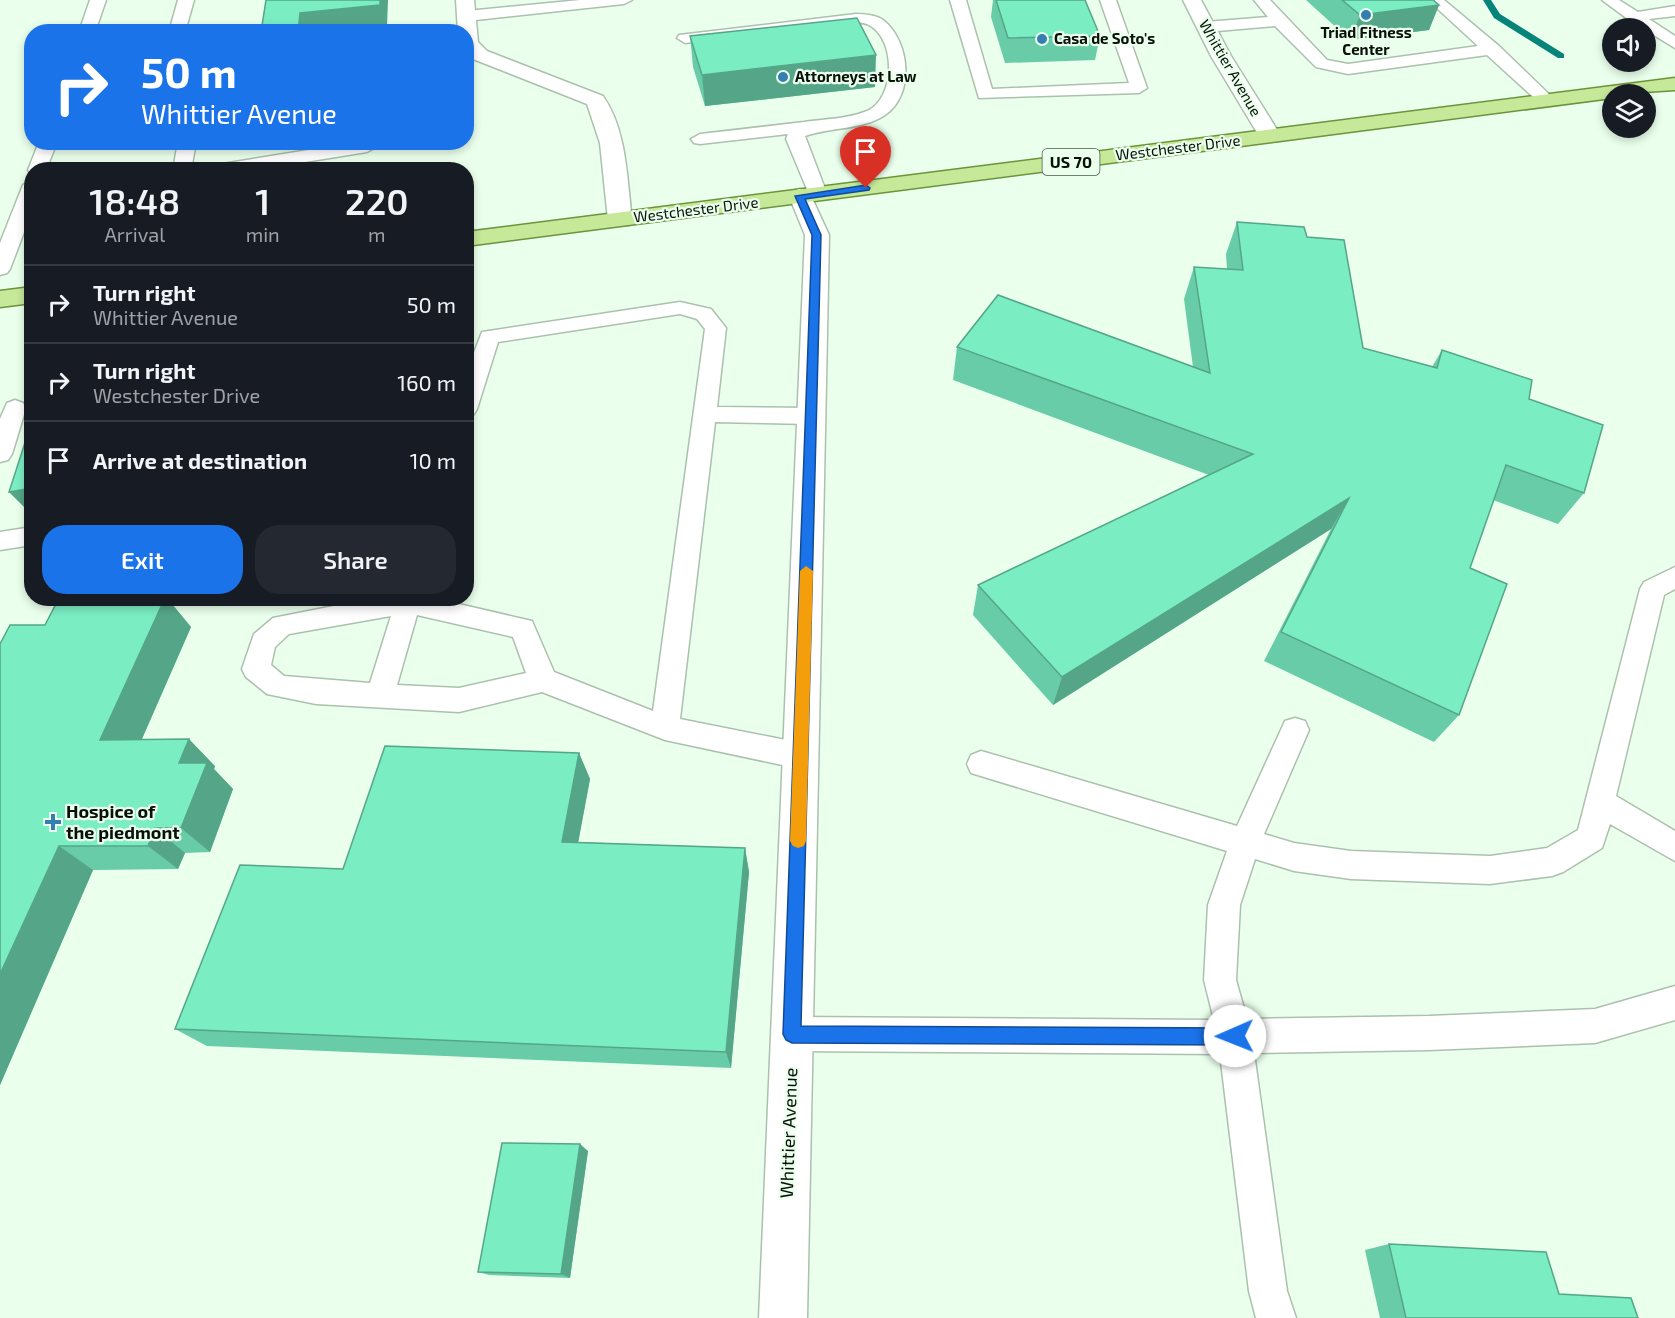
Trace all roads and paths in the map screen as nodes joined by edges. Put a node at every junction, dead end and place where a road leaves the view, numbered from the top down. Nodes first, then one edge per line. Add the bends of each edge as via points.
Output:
1 (98, 0) edge
2 (186, 0) edge
3 (624, 0) edge
4 (958, 0) edge
5 (1108, 0) edge
6 (1192, 0) edge
7 (1262, 0) edge
8 (1435, 0) edge
9 (1609, 0) edge
10 (466, 8) edge
11 (1675, 11) edge
12 (1634, 16) junction
13 (1279, 21) junction
14 (90, 24) edge
15 (179, 24) edge
16 (467, 24) edge
17 (1206, 27) junction
18 (685, 38) dead end
19 (1675, 43) edge
20 (1493, 50) junction
21 (474, 57) edge
22 (1675, 84) edge
23 (1548, 101) junction
24 (811, 126) junction
25 (1270, 136) junction
26 (700, 139) dead end
27 (347, 150) edge
28 (269, 162) edge
29 (809, 195) junction
30 (24, 206) edge
31 (620, 220) junction
32 (474, 238) edge
33 (0, 269) edge
34 (24, 296) edge
35 (0, 299) edge
36 (474, 385) edge
37 (16, 408) edge
38 (706, 414) junction
39 (811, 416) junction
40 (0, 454) edge
41 (24, 537) edge
42 (0, 541) edge
43 (1675, 577) edge
44 (383, 606) edge
45 (407, 606) edge
46 (429, 606) edge
47 (543, 680) junction
48 (380, 696) junction
49 (665, 728) junction
50 (1295, 730) dead end
51 (801, 756) junction
52 (981, 764) dead end
53 (1601, 803) junction
54 (1245, 843) junction
55 (1675, 847) edge
56 (1675, 1003) edge
57 (792, 1034) junction
58 (1235, 1036) junction
59 (783, 1318) edge
60 (1276, 1318) edge

1 - 14 lane
2 - 15 lane
3 - 10 lane
4 - 5 lane via 985,94 1139,88
6 - 17 street, Whittier Avenue
7 - 13 lane
8 - 20 lane
9 - 12 lane
10 - 16 street
11 - 12 lane
12 - 19 lane
13 - 17 lane
13 - 20 lane via 1322,64 1348,69
17 - 25 street, Whittier Avenue
18 - 24 lane via 842,19 861,18 877,23 888,37 898,65 891,99 870,115
20 - 23 lane
21 - 31 street via 596,100 612,156
22 - 23 main road, Westchester Drive / US 70
23 - 25 main road, Westchester Drive / US 70
24 - 26 lane
24 - 29 lane via 797,132 795,139
25 - 29 main road, Westchester Drive / US 70
27 - 28 lane
29 - 31 main road, Westchester Drive / US 70
29 - 39 street, Whittier Avenue via 817,235
30 - 33 lane
31 - 32 main road, Westchester Drive / US 70
34 - 35 main road
36 - 38 lane via 489,337 680,308 704,314 716,328
37 - 40 lane
38 - 39 lane
38 - 49 lane
39 - 51 street, Whittier Avenue
41 - 42 lane
43 - 53 lane via 1653,589
44 - 48 lane via 282,626 263,642 256,669 277,686
45 - 48 lane
46 - 47 lane via 523,629
47 - 48 lane via 459,700
47 - 49 lane
49 - 51 lane
50 - 54 lane
51 - 57 street, Whittier Avenue
52 - 54 lane
53 - 54 lane via 1592,838 1552,862 1490,870 1351,865 1294,857
53 - 55 lane
54 - 58 lane via 1224,905 1220,980
56 - 58 lane via 1595,1026
57 - 58 lane
57 - 59 street, Whittier Avenue
58 - 60 lane via 1268,1291

